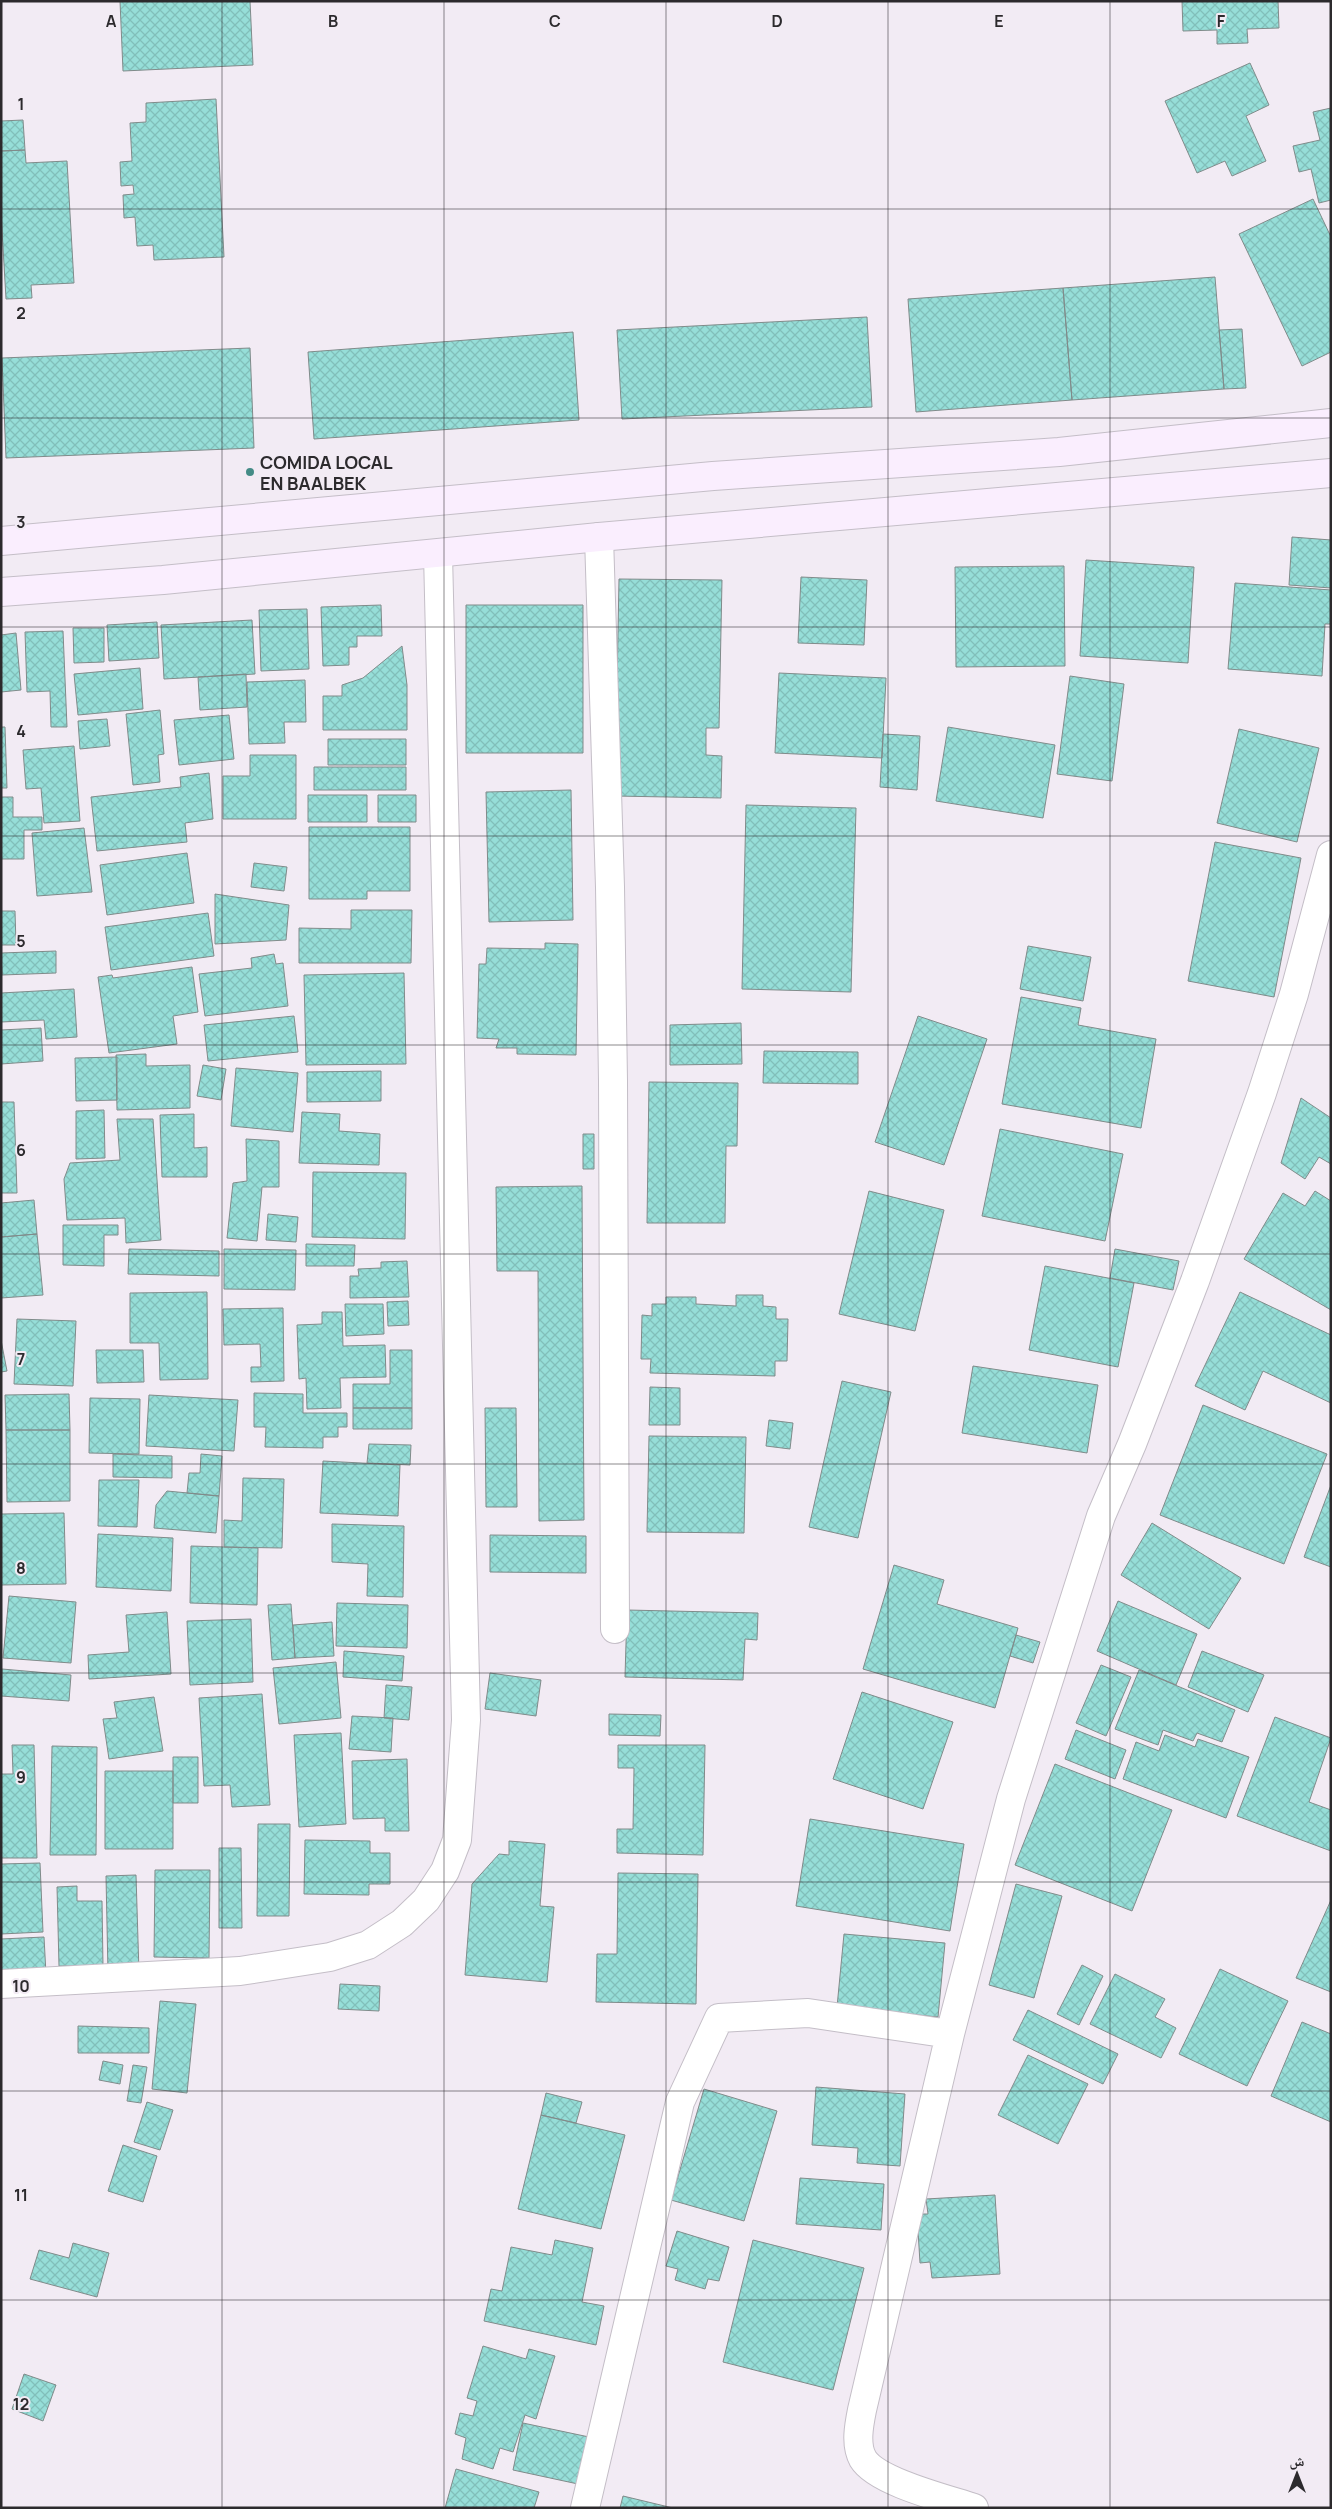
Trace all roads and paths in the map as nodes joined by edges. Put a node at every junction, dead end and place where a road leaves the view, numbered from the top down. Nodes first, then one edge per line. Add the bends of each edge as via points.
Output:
1 (1331, 423) edge
2 (1331, 473) edge
3 (599, 537) junction
4 (1, 541) edge
5 (438, 554) junction
6 (1, 592) edge
7 (1331, 855) edge
8 (615, 1629) dead end
9 (1, 1984) edge
10 (950, 2034) junction
11 (585, 2508) edge
12 (974, 2508) edge

1 - 4 main road via 1059,452 713,476
2 - 3 main road
3 - 5 main road
3 - 8 street via 612,1042
5 - 6 main road
5 - 9 street via 466,1720 458,1840 445,1871 426,1900 402,1923 368,1945 330,1957 240,1971
7 - 10 street via 1294,994 1262,1093 1195,1281 1101,1516 1076,1590 1010,1799
10 - 11 street via 808,2013 719,2018 680,2102
10 - 12 street via 862,2410 859,2442 862,2457 870,2469

